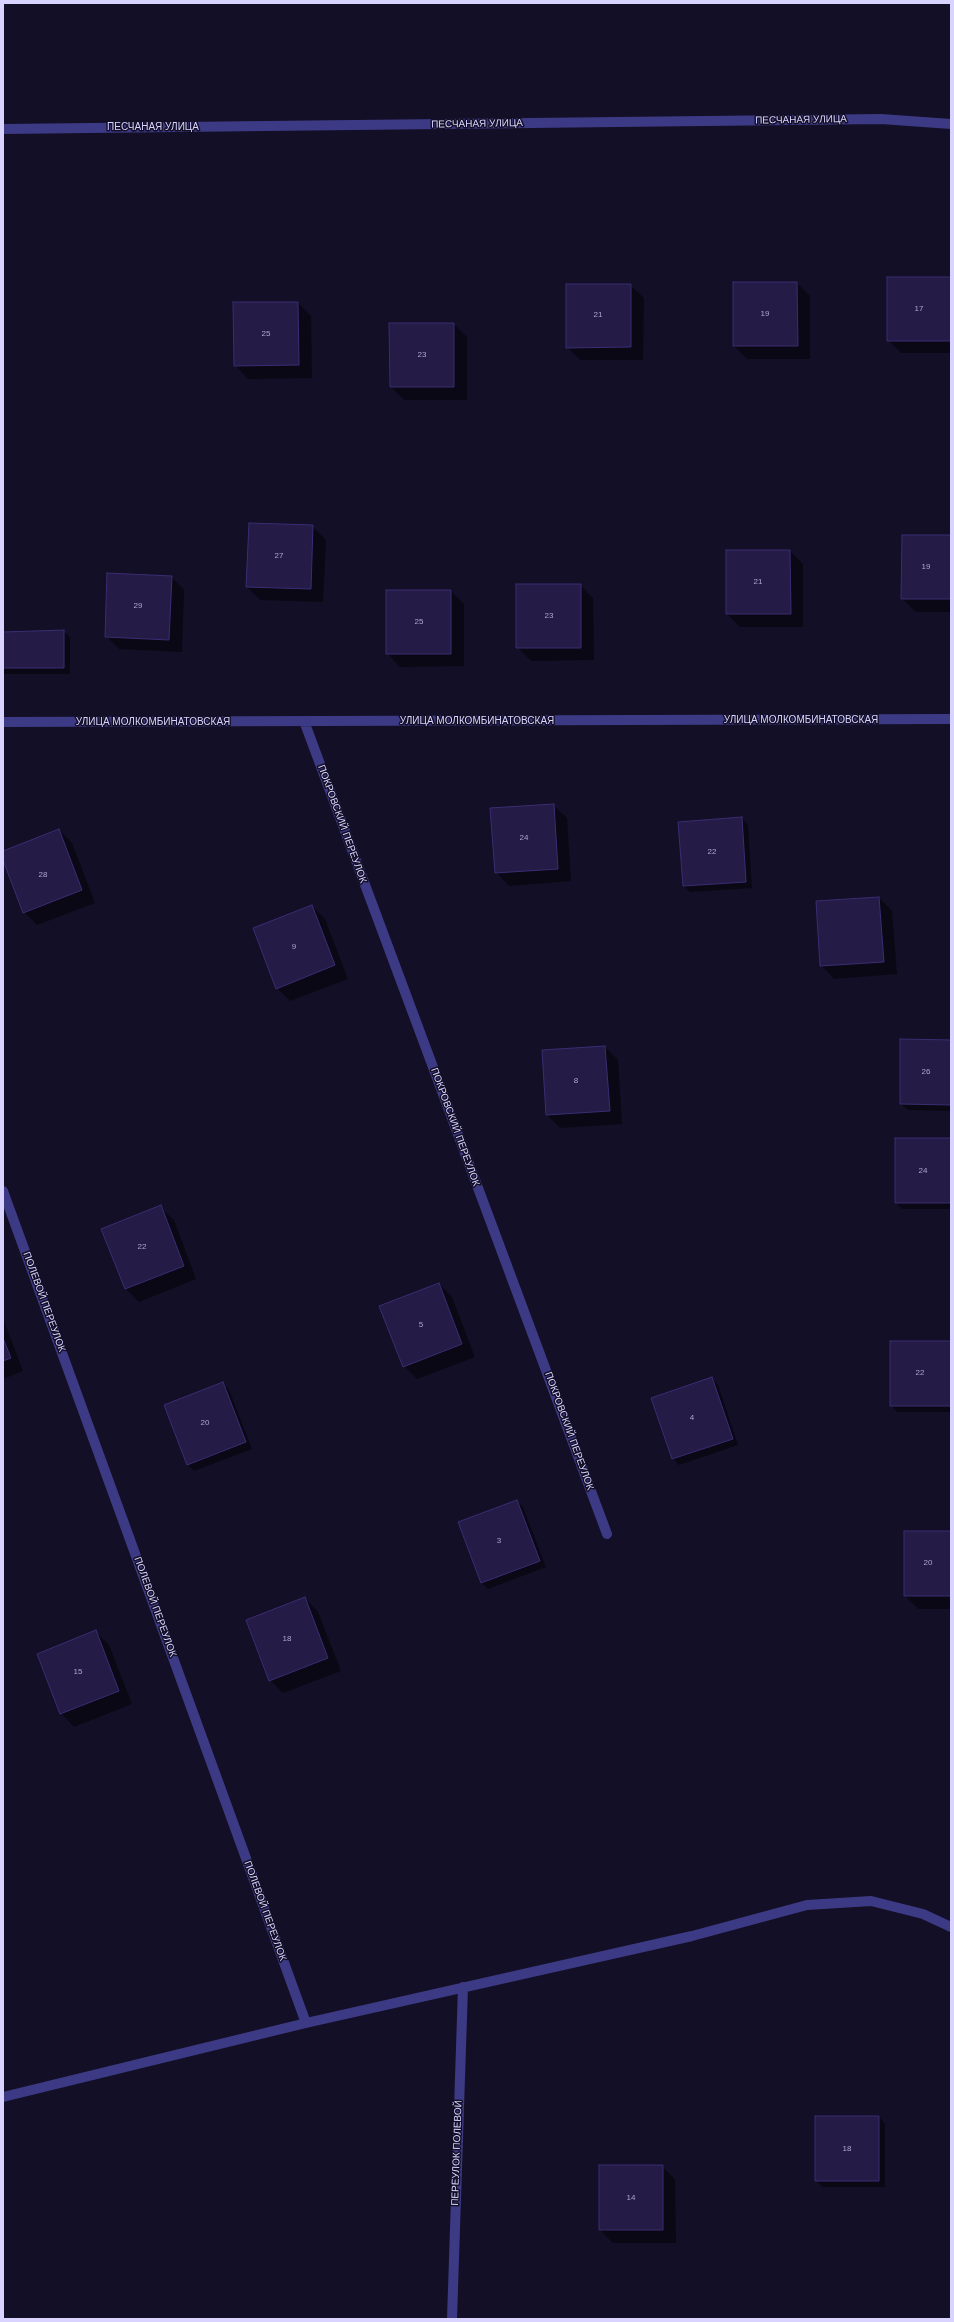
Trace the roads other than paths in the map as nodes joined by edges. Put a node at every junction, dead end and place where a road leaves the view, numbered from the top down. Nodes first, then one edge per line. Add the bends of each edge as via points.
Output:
1 (951, 124) edge
2 (3, 129) edge
3 (951, 719) edge
4 (304, 721) junction
5 (3, 722) edge
6 (3, 1191) edge
7 (607, 1534) dead end
8 (951, 1927) edge
9 (463, 1988) junction
10 (306, 2023) junction
11 (3, 2097) edge
12 (452, 2319) edge

1 - 2 street, ПЕСЧАНАЯ УЛИЦА via 881,119
3 - 4 street, УЛИЦА МОЛКОМБИНАТОВСКАЯ
4 - 5 street, УЛИЦА МОЛКОМБИНАТОВСКАЯ
4 - 7 street, ПОКРОВСКИЙ ПЕРЕУЛОК
6 - 10 street, ПОЛЕВОЙ ПЕРЕУЛОК
8 - 9 street via 923,1914 871,1901 807,1905 692,1936
9 - 10 street
9 - 12 street, ПЕРЕУЛОК ПОЛЕВОЙ
10 - 11 street

